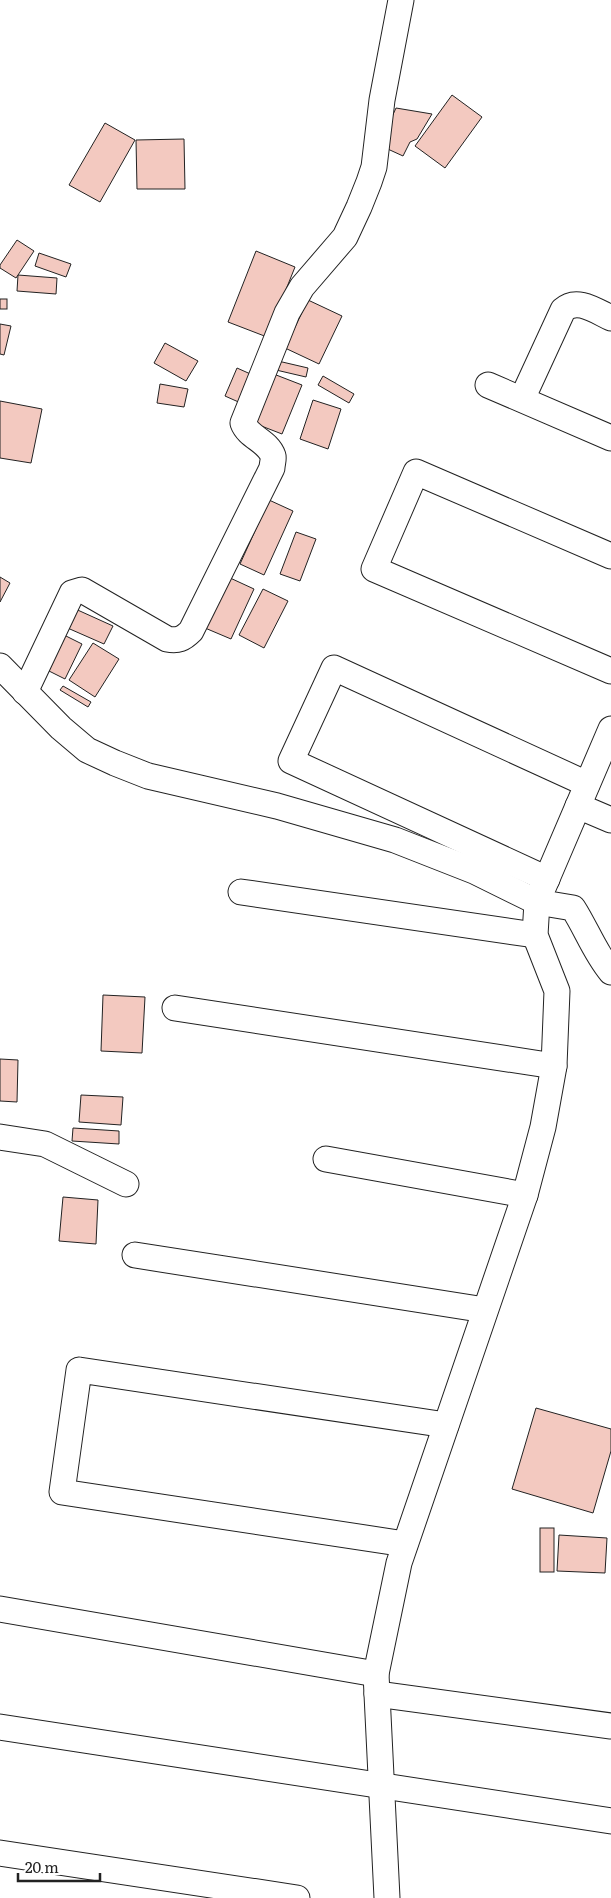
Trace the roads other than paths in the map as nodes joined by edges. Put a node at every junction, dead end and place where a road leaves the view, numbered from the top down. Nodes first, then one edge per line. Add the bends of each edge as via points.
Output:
1 (400, 0) edge
2 (611, 318) edge
3 (488, 385) dead end
4 (522, 399) junction
5 (611, 438) edge
6 (611, 556) edge
7 (0, 666) edge
8 (611, 671) edge
9 (25, 692) junction
10 (611, 729) edge
11 (583, 795) junction
12 (611, 820) edge
13 (547, 879) junction
14 (241, 892) dead end
15 (537, 902) junction
16 (535, 935) junction
17 (611, 972) edge
18 (175, 1008) dead end
19 (554, 1066) junction
20 (0, 1137) edge
21 (326, 1159) dead end
22 (126, 1184) dead end
23 (525, 1195) junction
24 (135, 1256) dead end
25 (485, 1310) junction
26 (446, 1425) junction
27 (405, 1544) junction
28 (0, 1608) edge
29 (377, 1684) junction
30 (611, 1726) edge
31 (0, 1727) edge
32 (382, 1786) junction
33 (611, 1821) edge
34 (0, 1853) edge
35 (296, 1898) edge
36 (387, 1898) edge

1 - 9 street via 374,167 345,237 302,287 287,313 243,423 273,456 272,468 192,631 178,641 167,639 82,590 76,591 72,593
2 - 4 street via 578,303 568,305
3 - 4 street
4 - 5 street
6 - 8 street via 416,472 374,569
7 - 9 street
9 - 15 street via 87,750 115,763 148,776 277,806 395,840 474,871
10 - 11 street
11 - 12 street
11 - 13 street
11 - 13 street via 334,668 291,762
13 - 15 street
14 - 16 street
15 - 16 street
15 - 17 street via 573,908
16 - 19 street via 557,991
18 - 19 street
19 - 23 street via 543,1128
20 - 22 street via 45,1144
21 - 23 street
23 - 25 street
24 - 25 street
25 - 26 street
26 - 27 street
26 - 27 street via 79,1370 62,1492
27 - 29 street
28 - 29 street
29 - 30 street
29 - 32 street
31 - 32 street
32 - 33 street
32 - 36 street
34 - 35 street

